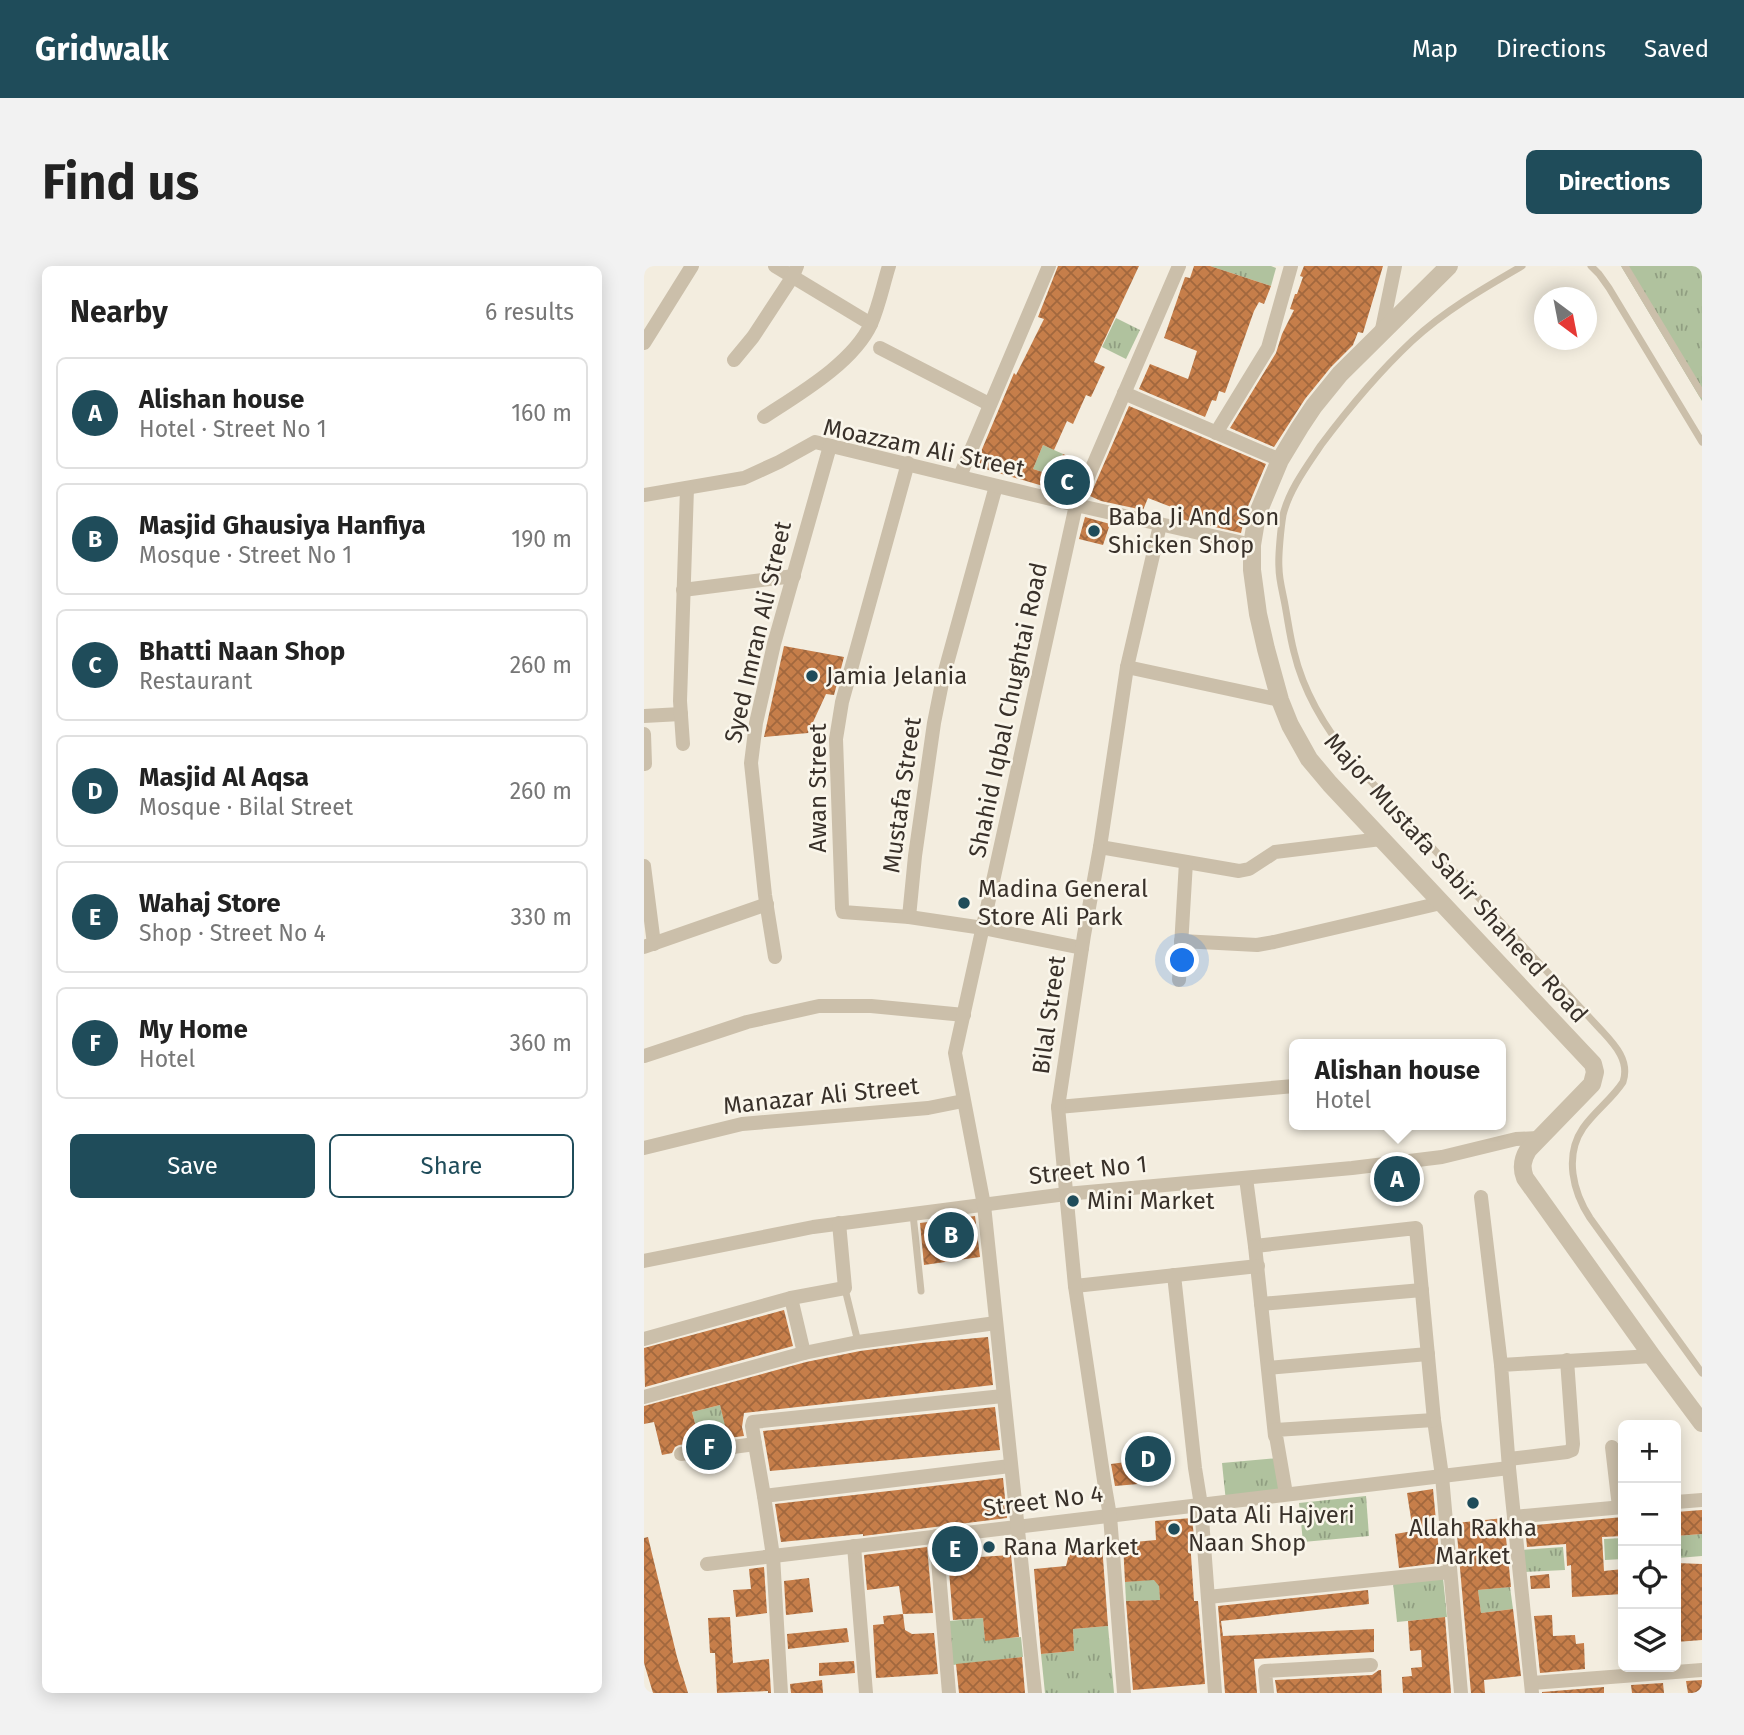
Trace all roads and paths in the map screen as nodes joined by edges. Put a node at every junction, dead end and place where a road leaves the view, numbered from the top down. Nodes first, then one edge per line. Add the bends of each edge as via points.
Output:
1 (692, 266) edge
2 (775, 266) edge
3 (889, 266) edge
4 (1049, 266) edge
5 (1179, 266) edge
6 (1291, 266) edge
7 (1395, 266) edge
8 (1449, 266) edge
9 (1522, 266) edge
10 (1591, 266) edge
11 (1625, 266) edge
12 (795, 271) edge
13 (871, 324) junction
14 (1381, 334) junction
15 (644, 343) edge
16 (880, 348) dead end
17 (734, 360) dead end
18 (1124, 393) junction
19 (1702, 394) edge
20 (989, 404) junction
21 (764, 416) dead end
22 (1216, 433) junction
23 (1702, 442) edge
24 (830, 446) junction
25 (1280, 460) junction
26 (908, 463) junction
27 (960, 476) junction
28 (996, 486) junction
29 (687, 488) junction
30 (644, 495) edge
31 (1076, 505) junction
32 (1160, 525) junction
33 (1252, 545) junction
34 (794, 576) junction
35 (683, 590) junction
36 (1127, 667) junction
37 (1280, 699) junction
38 (681, 714) junction
39 (644, 716) edge
40 (644, 734) edge
41 (683, 744) dead end
42 (645, 764) edge
43 (1381, 839) junction
44 (1100, 847) junction
45 (1186, 862) junction
46 (644, 866) edge
47 (1441, 903) junction
48 (767, 904) junction
49 (909, 917) junction
50 (983, 928) junction
51 (1181, 941) junction
52 (649, 946) edge
53 (1082, 948) junction
54 (775, 957) dead end
55 (1179, 980) dead end
56 (964, 1016) junction
57 (644, 1056) edge
58 (1289, 1086) edge
59 (963, 1101) junction
60 (1058, 1107) junction
61 (1538, 1139) junction
62 (644, 1148) edge
63 (1246, 1178) junction
64 (1066, 1194) junction
65 (1481, 1197) dead end
66 (984, 1205) junction
67 (913, 1214) junction
68 (839, 1223) junction
69 (1255, 1245) junction
70 (644, 1261) edge
71 (1258, 1266) junction
72 (1174, 1275) junction
73 (1075, 1286) junction
74 (845, 1288) junction
75 (1422, 1290) junction
76 (921, 1291) dead end
77 (791, 1298) junction
78 (1261, 1304) junction
79 (996, 1323) junction
80 (644, 1339) edge
81 (858, 1342) junction
82 (804, 1353) junction
83 (1428, 1354) junction
84 (1652, 1356) junction
85 (1567, 1360) junction
86 (1500, 1365) junction
87 (1268, 1368) junction
88 (1702, 1373) edge
89 (1003, 1396) junction
90 (644, 1397) edge
91 (1434, 1420) junction
92 (1702, 1423) edge
93 (1275, 1430) junction
94 (755, 1444) junction
95 (1612, 1447) dead end
96 (681, 1454) dead end
97 (1278, 1458) dead end
98 (1509, 1464) junction
99 (1010, 1466) junction
100 (1442, 1476) junction
101 (1618, 1487) edge
102 (1286, 1494) junction
103 (764, 1496) junction
104 (1702, 1500) edge
105 (1681, 1502) edge
106 (1201, 1505) junction
107 (1618, 1507) edge
108 (1110, 1516) junction
109 (1514, 1517) junction
110 (1018, 1527) junction
111 (936, 1536) junction
112 (854, 1546) junction
113 (773, 1556) junction
114 (707, 1564) dead end
115 (1450, 1572) junction
116 (1208, 1597) junction
117 (1371, 1665) dead end
118 (1702, 1670) edge
119 (1532, 1688) edge
120 (782, 1693) edge
121 (866, 1693) edge
122 (949, 1693) edge
123 (1035, 1693) edge
124 (1124, 1693) edge
125 (1215, 1693) edge
126 (1267, 1693) edge
127 (1461, 1693) edge

1 - 15 street
2 - 12 street
3 - 13 street
4 - 20 street
5 - 18 street, Shahid Iqbal Chughtai Road
6 - 22 street via 1268,348
7 - 14 street
8 - 14 street, Major Mustafa Sabir Shaheed Road
9 - 88 lane via 1413,340 1335,428 1299,479 1283,514 1279,568 1301,676 1335,740 1621,1055 1626,1073 1623,1082 1583,1128 1573,1180 1581,1204
10 - 23 lane
11 - 19 lane
12 - 13 street
12 - 17 street
13 - 21 street via 852,352
14 - 25 street, Major Mustafa Sabir Shaheed Road via 1314,406
16 - 20 street
18 - 22 street
18 - 31 street, Shahid Iqbal Chughtai Road
20 - 27 street
22 - 25 street
24 - 26 street, Moazzam Ali Street
24 - 29 street, Moazzam Ali Street via 815,442 744,478
24 - 34 street, Syed Imran Ali Street
25 - 33 street, Major Mustafa Sabir Shaheed Road via 1257,515
26 - 27 street, Moazzam Ali Street
26 - 49 street, Awan Street via 836,738 843,912
27 - 28 street, Moazzam Ali Street
28 - 31 street, Moazzam Ali Street
28 - 49 street, Mustafa Street via 943,678
29 - 30 street, Moazzam Ali Street
29 - 35 street
31 - 32 street
31 - 50 street, Shahid Iqbal Chughtai Road
32 - 33 street
32 - 36 street, Bilal Street
33 - 37 street, Major Mustafa Sabir Shaheed Road via 1258,614
34 - 35 street
34 - 48 street, Syed Imran Ali Street via 774,644 751,763
35 - 38 street
36 - 37 street
36 - 44 street, Bilal Street
37 - 43 street, Major Mustafa Sabir Shaheed Road via 1310,758
38 - 39 street
38 - 41 street
40 - 42 street
43 - 45 street via 1275,852 1239,871
43 - 47 street, Major Mustafa Sabir Shaheed Road
44 - 45 street
44 - 53 street, Bilal Street
45 - 51 street
46 - 52 street
47 - 51 street via 1265,944
47 - 61 street, Major Mustafa Sabir Shaheed Road via 1593,1064 1592,1084
48 - 52 street
48 - 54 street, Syed Imran Ali Street
49 - 50 street
50 - 53 street
50 - 56 street, Shahid Iqbal Chughtai Road
51 - 55 street
53 - 60 street, Bilal Street
56 - 57 street via 871,1006 819,1006 747,1022
56 - 59 street, Shahid Iqbal Chughtai Road via 955,1054
58 - 60 street
59 - 62 street, Manazar Ali Street via 742,1124
59 - 66 street, Shahid Iqbal Chughtai Road
60 - 64 street, Bilal Street
61 - 63 street, Street No 1 via 1516,1139 1442,1157
61 - 84 street, Major Mustafa Sabir Shaheed Road via 1524,1157 1525,1178
63 - 64 street, Street No 1
63 - 69 street
64 - 66 street, Street No 1
64 - 73 street, Bilal Street
65 - 86 street
66 - 67 street, Street No 1
66 - 79 street, Shahid Iqbal Chughtai Road
67 - 68 street, Street No 1
67 - 76 lane
68 - 70 street, Street No 1
68 - 74 street
69 - 71 street
69 - 75 street via 1416,1228
71 - 72 street
71 - 78 street
72 - 73 street
72 - 106 street
73 - 108 street, Bilal Street
74 - 77 street
74 - 81 lane
75 - 78 street
75 - 83 street
77 - 80 street
77 - 82 street
78 - 87 street
79 - 81 street
79 - 89 street, Shahid Iqbal Chughtai Road
81 - 82 street
82 - 90 street
83 - 87 street
83 - 91 street
84 - 85 street
84 - 92 street, Major Mustafa Sabir Shaheed Road
85 - 86 street
85 - 98 street, Street No 4 via 1572,1450
86 - 98 street
87 - 93 street
89 - 94 street via 759,1420 752,1426
89 - 99 street, Shahid Iqbal Chughtai Road
91 - 93 street
91 - 100 street
93 - 97 street
93 - 102 street
94 - 96 street
94 - 103 street
95 - 101 street
98 - 100 street, Street No 4
98 - 109 street
99 - 103 street
99 - 110 street, Shahid Iqbal Chughtai Road
100 - 102 street, Street No 4
100 - 115 street
102 - 106 street, Street No 4
103 - 113 street
104 - 105 street
106 - 108 street, Street No 4
106 - 116 street
107 - 109 street
108 - 110 street, Street No 4
108 - 124 street, Bilal Street
109 - 119 street
110 - 111 street, Street No 4
110 - 123 street, Shahid Iqbal Chughtai Road
111 - 112 street, Street No 4
111 - 122 street
112 - 113 street, Street No 4
112 - 121 street
113 - 114 street, Street No 4
113 - 120 street
115 - 116 street
115 - 127 street
116 - 125 street
117 - 126 street via 1265,1671
118 - 119 street

